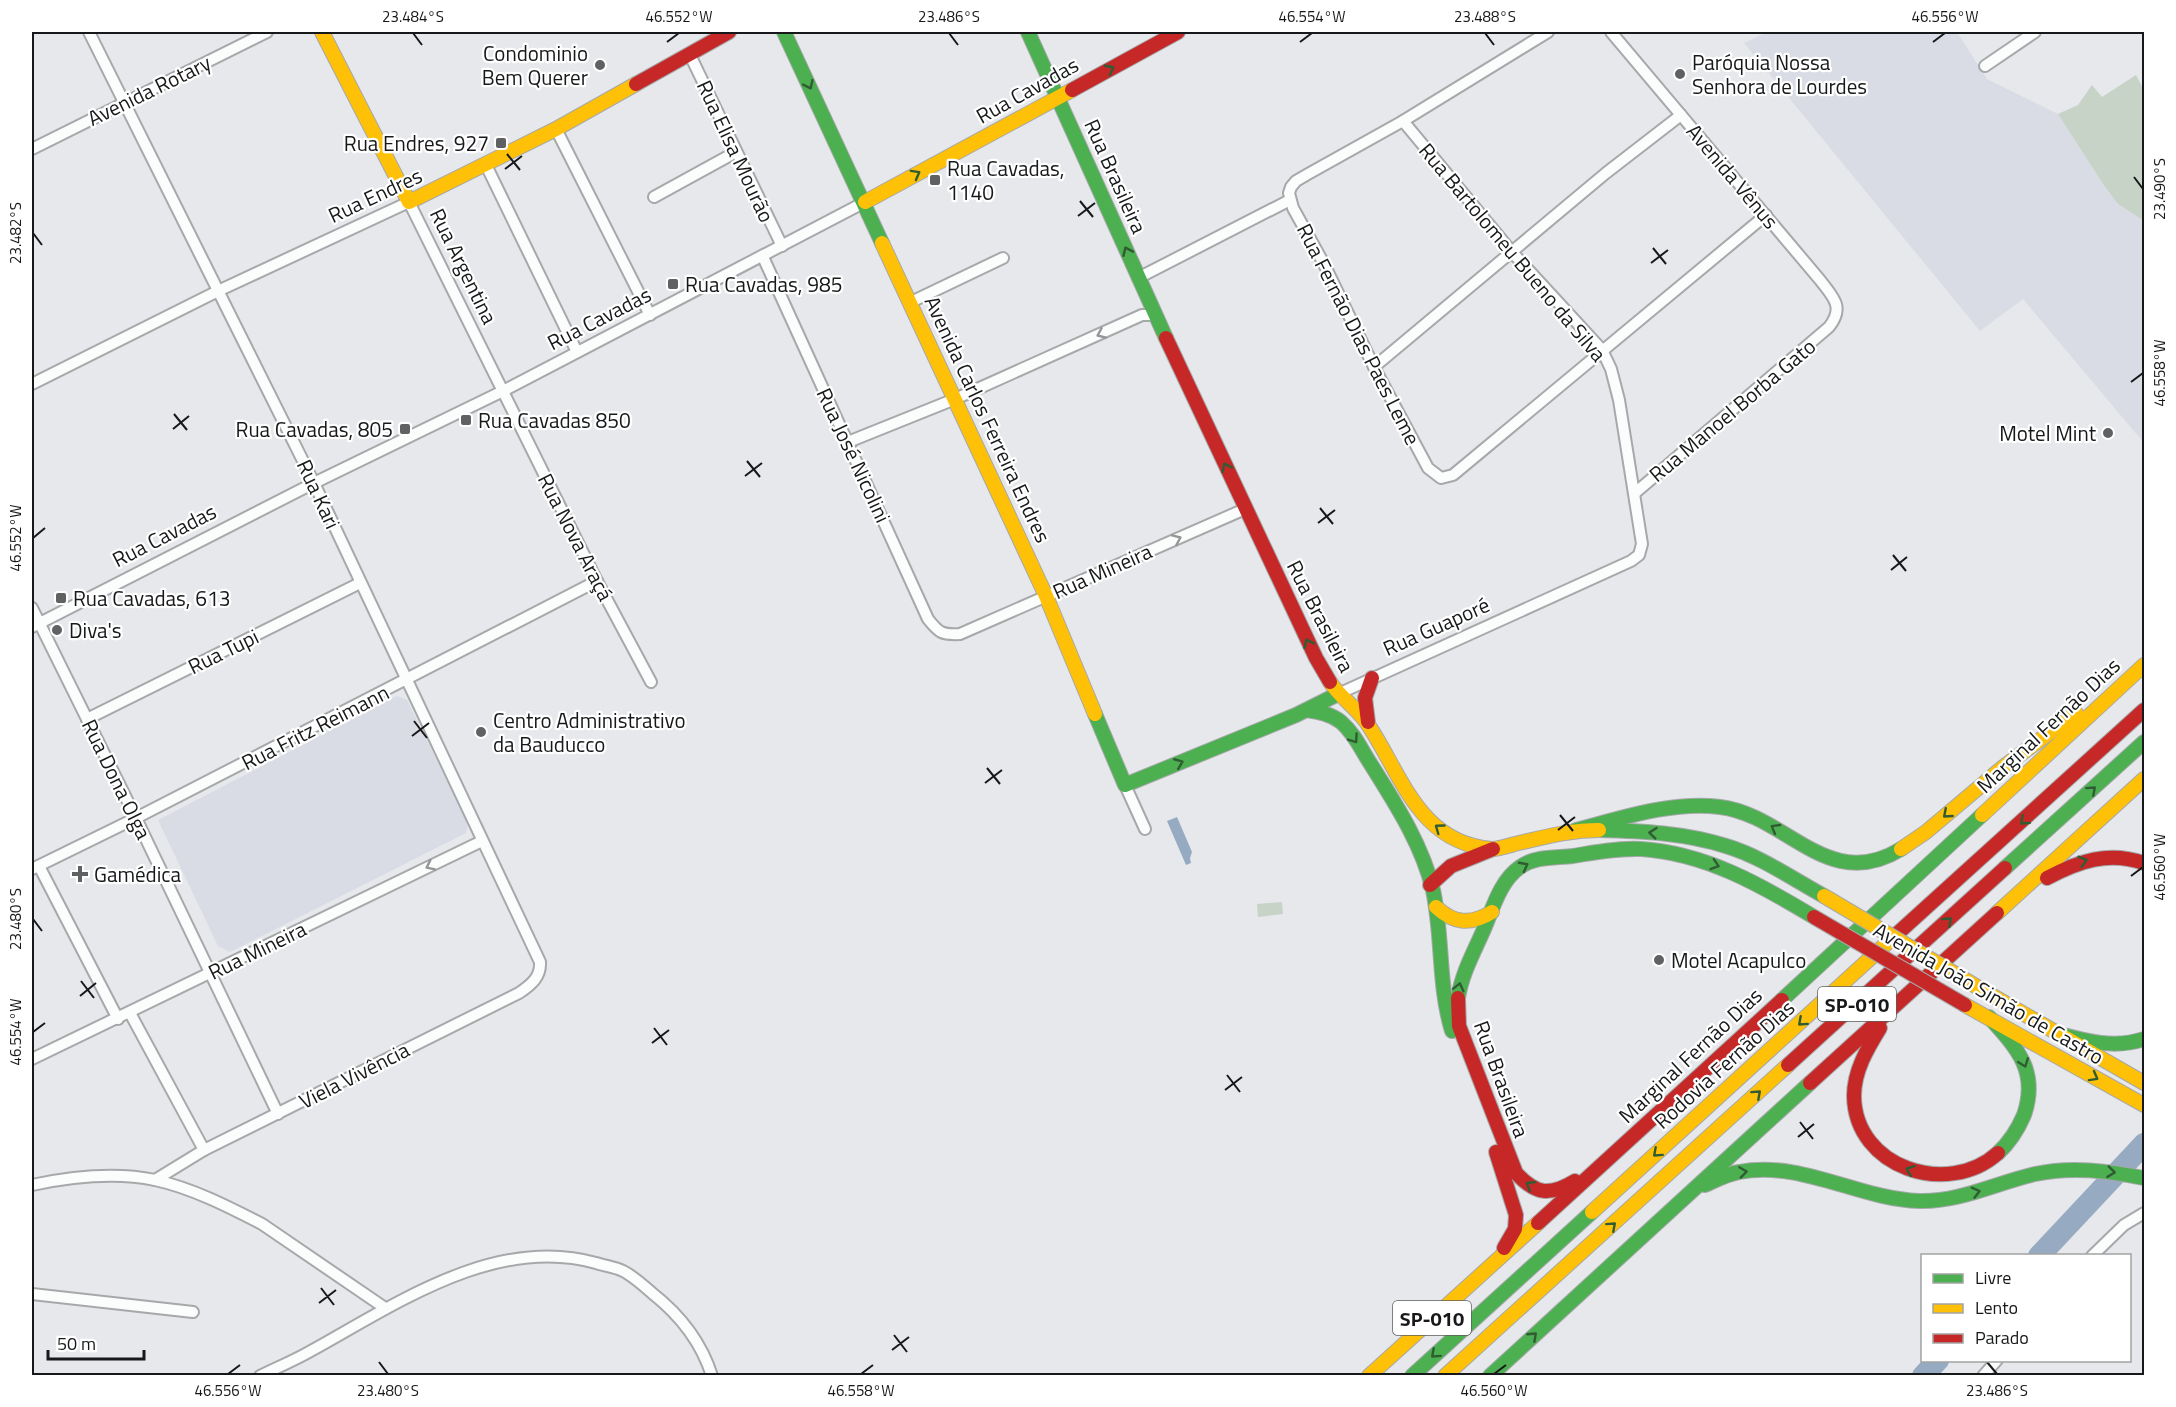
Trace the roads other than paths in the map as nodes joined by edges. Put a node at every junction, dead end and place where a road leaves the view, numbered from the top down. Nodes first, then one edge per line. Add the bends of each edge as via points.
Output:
1 (88, 32) edge
2 (267, 32) edge
3 (322, 32) edge
4 (729, 32) edge
5 (784, 32) edge
6 (1028, 32) edge
7 (1178, 32) edge
8 (1548, 32) edge
9 (1611, 32) edge
10 (2035, 32) edge
11 (690, 55) junction
12 (1985, 66) dead end
13 (1058, 97) junction
14 (123, 103) junction
15 (1681, 115) junction
16 (1403, 121) junction
17 (556, 129) junction
18 (32, 149) edge
19 (736, 152) junction
20 (486, 165) junction
21 (654, 197) dead end
22 (1290, 200) junction
23 (409, 202) junction
24 (865, 202) junction
25 (1766, 215) junction
26 (782, 246) junction
27 (1511, 251) junction
28 (763, 257) junction
29 (1003, 258) dead end
30 (1138, 278) junction
31 (218, 291) junction
32 (911, 302) junction
33 (650, 315) junction
34 (1155, 315) junction
35 (1829, 327) joint
36 (1602, 350) junction
37 (577, 352) junction
38 (1374, 367) junction
39 (32, 384) edge
40 (503, 391) junction
41 (955, 399) junction
42 (848, 442) junction
43 (314, 483) junction
44 (1635, 493) junction
45 (1245, 509) junction
46 (597, 581) junction
47 (360, 584) junction
48 (1046, 596) junction
49 (32, 608) edge
50 (35, 625) edge
51 (960, 634) joint
52 (2145, 665) edge
53 (1372, 678) junction
54 (406, 681) junction
55 (651, 682) dead end
56 (1338, 694) junction
57 (2112, 694) junction
58 (1307, 710) junction
59 (2145, 710) edge
60 (87, 719) junction
61 (1369, 724) junction
62 (2145, 742) edge
63 (2145, 779) edge
64 (1125, 785) junction
65 (136, 818) junction
66 (1145, 829) dead end
67 (1576, 830) junction
68 (482, 841) junction
69 (1493, 849) junction
70 (2145, 862) edge
71 (35, 868) edge
72 (1430, 885) junction
73 (1824, 896) joint
74 (2013, 898) junction
75 (1436, 907) junction
76 (1492, 912) junction
77 (1814, 917) joint
78 (540, 962) joint
79 (210, 972) junction
80 (1893, 1007) junction
81 (129, 1013) junction
82 (1989, 1017) junction
83 (118, 1018) junction
84 (2056, 1033) junction
85 (2145, 1039) edge
86 (32, 1059) edge
87 (2145, 1083) edge
88 (1678, 1096) junction
89 (2143, 1104) edge
90 (278, 1114) junction
91 (204, 1150) junction
92 (1600, 1165) junction
93 (2145, 1178) edge
94 (155, 1180) junction
95 (32, 1185) edge
96 (1689, 1193) junction
97 (2145, 1213) edge
98 (1571, 1230) junction
99 (2094, 1254) edge
100 (1496, 1261) junction
101 (32, 1294) edge
102 (385, 1308) junction
103 (193, 1312) dead end
104 (1995, 1362) edge
105 (260, 1376) edge
106 (712, 1376) edge
107 (1369, 1376) edge
108 (1412, 1376) edge
109 (1445, 1376) edge
110 (1490, 1376) edge
111 (1983, 1376) edge

1 - 14 street, Rua Kari
2 - 14 street, Avenida Rotary
3 - 23 main road, Rua Argentina
4 - 11 main road, Rua Endres
5 -> 24 main road, Avenida Carlos Ferreira Endres
6 - 13 main road, Rua Brasileira
13 -> 7 main road, Rua Cavadas
8 - 16 street, Rua Fernão Dias Paes Leme
9 - 15 street, Avenida Vênus
10 - 12 street
11 - 17 main road, Rua Endres
11 - 19 street, Rua Elisa Mourão
24 -> 13 main road, Rua Cavadas
30 -> 13 main road, Rua Brasileira
14 - 18 street, Avenida Rotary
14 - 31 street, Rua Kari
15 - 25 street, Avenida Vênus
15 - 27 street
16 - 22 street, Rua Fernão Dias Paes Leme via 1296,181
16 - 27 street, Rua Bartolomeu Bueno da Silva
17 - 20 main road, Rua Endres
17 - 33 street
19 - 21 street
19 - 26 street, Rua Elisa Mourão
20 - 23 main road, Rua Endres
20 - 37 street
22 - 30 street, Rua Fernão Dias Paes Leme
22 - 38 street, Rua Fernão Dias Paes Leme
23 - 31 street, Rua Endres
23 - 40 street, Rua Argentina
24 - 26 street, Rua Cavadas
24 - 32 main road, Avenida Carlos Ferreira Endres
25 - 35 street, Avenida Vênus via 1836,304 1836,318
25 - 36 street
26 - 28 street, Rua Cavadas
27 - 36 street, Rua Bartolomeu Bueno da Silva
27 - 38 street
28 - 33 street, Rua Cavadas
28 - 42 street, Rua José Nicolini
29 - 32 street
30 - 34 main road, Rua Brasileira
31 - 39 street, Rua Endres
31 - 43 street, Rua Kari
32 - 41 main road, Avenida Carlos Ferreira Endres
33 - 37 street, Rua Cavadas
34 -> 41 street via 1142,315
45 -> 34 main road, Rua Brasileira
35 - 44 street, Rua Manoel Borba Gato
36 - 38 street, Rua Fernão Dias Paes Leme via 1453,475 1441,478 1428,468
36 - 44 street, Rua Bartolomeu Bueno da Silva via 1614,380
37 - 40 street, Rua Cavadas
40 - 43 street, Rua Cavadas
40 - 46 street, Rua Nova Araçá
41 - 42 street
41 - 48 main road, Avenida Carlos Ferreira Endres
42 - 51 street, Rua José Nicolini via 928,619 944,634
43 - 47 street, Rua Kari
43 - 50 street, Rua Cavadas
44 - 53 street, Rua Guaporé via 1642,544 1635,559
48 -> 45 street, Rua Mineira
56 -> 45 main road, Rua Brasileira via 1316,658
46 - 54 street, Rua Fritz Reimann
46 - 55 street, Rua Nova Araçá
47 - 54 street, Rua Kari
47 - 60 street, Rua Tupi
48 - 51 street, Rua Mineira
48 - 64 main road, Avenida Carlos Ferreira Endres
49 - 50 street, Rua Dona Olga
50 - 60 street, Rua Dona Olga
52 - 57 main road, Marginal Fernão Dias / SP-010
53 - 56 street, Rua Guaporé
53 - 61 main road via 1365,698
54 - 65 street, Rua Fritz Reimann
54 - 68 street, Rua Kari
56 - 58 main road, Rua Guaporé
56 - 61 main road, Rua Brasileira
57 -> 67 main road via 2095,698 1891,854 1866,862 1829,859 1752,815 1712,807 1632,815
57 - 88 main road, Marginal Fernão Dias / SP-010
64 -> 58 main road, Rua Guaporé
58 -> 72 main road, Rua Brasileira via 1331,716 1354,737 1403,821
59 -> 98 main road, Rodovia Fernão Dias / SP-010
60 - 65 street, Rua Dona Olga
69 -> 61 main road, Rua Brasileira via 1451,837 1434,825 1410,799
109 -> 62 main road, Rodovia Fernão Dias / SP-010
63 - 74 main road, SP-010
64 - 66 street, Avenida Carlos Ferreira Endres
65 - 71 street, Rua Fritz Reimann
65 - 79 street, Rua Dona Olga
67 - 69 main road, Rua Brasileira
73 -> 67 main road, Rua Brasileira via 1728,846 1688,836
68 - 78 street, Rua Kari
68 -> 79 street, Rua Mineira
69 - 72 main road via 1448,866
74 -> 70 main road via 2088,859 2100,856
71 - 83 street
72 - 75 main road, Rua Brasileira
73 - 84 main road, Avenida João Simão de Castro, bridge
74 - 80 main road, SP-010
75 - 76 main road via 1453,920 1463,922
75 - 100 main road, Rua Brasileira via 1448,1020 1516,1215 1515,1229
76 -> 77 main road, Rua Brasileira via 1512,873 1529,862 1642,849 1686,856 1728,869
92 -> 76 main road, Rua Brasileira via 1565,1188 1548,1192 1527,1185 1510,1162 1460,1026 1457,1007 1462,976
77 - 82 main road, Avenida João Simão de Castro, bridge
78 - 90 street, Viela Vivência via 539,974 527,988
79 - 81 street, Rua Mineira
79 - 90 street, Rua Dona Olga
82 -> 80 main road via 2016,1046 2028,1076 2026,1112 2017,1131 2003,1150 1978,1168 1962,1174 1915,1173 1892,1162 1868,1139 1859,1123 1854,1091 1857,1072 1869,1045
80 - 96 main road, SP-010
81 - 83 street, Rua Mineira
81 - 91 street
82 -> 89 main road, Avenida João Simão de Castro
83 - 86 street, Rua Mineira
84 - 85 main road via 2101,1044
84 - 87 main road, Avenida João Simão de Castro
88 - 92 main road, Marginal Fernão Dias / SP-010
88 - 98 main road
90 - 91 street, Viela Vivência
91 - 94 street, Viela Vivência
92 - 100 main road, Marginal Fernão Dias / SP-010
96 -> 93 main road via 1725,1176 1762,1170 1809,1176 1917,1201 1956,1198 2049,1171 2078,1169
94 - 95 street via 98,1177
94 - 102 street via 213,1200 262,1224
110 -> 96 main road, SP-010
97 - 99 street via 2117,1230
98 -> 108 main road, Rodovia Fernão Dias / SP-010
100 - 107 main road, Marginal Fernão Dias / SP-010
101 - 103 street
102 - 105 street
102 - 106 street via 490,1264 531,1258 577,1258 622,1270 670,1307 693,1333
104 - 111 street

